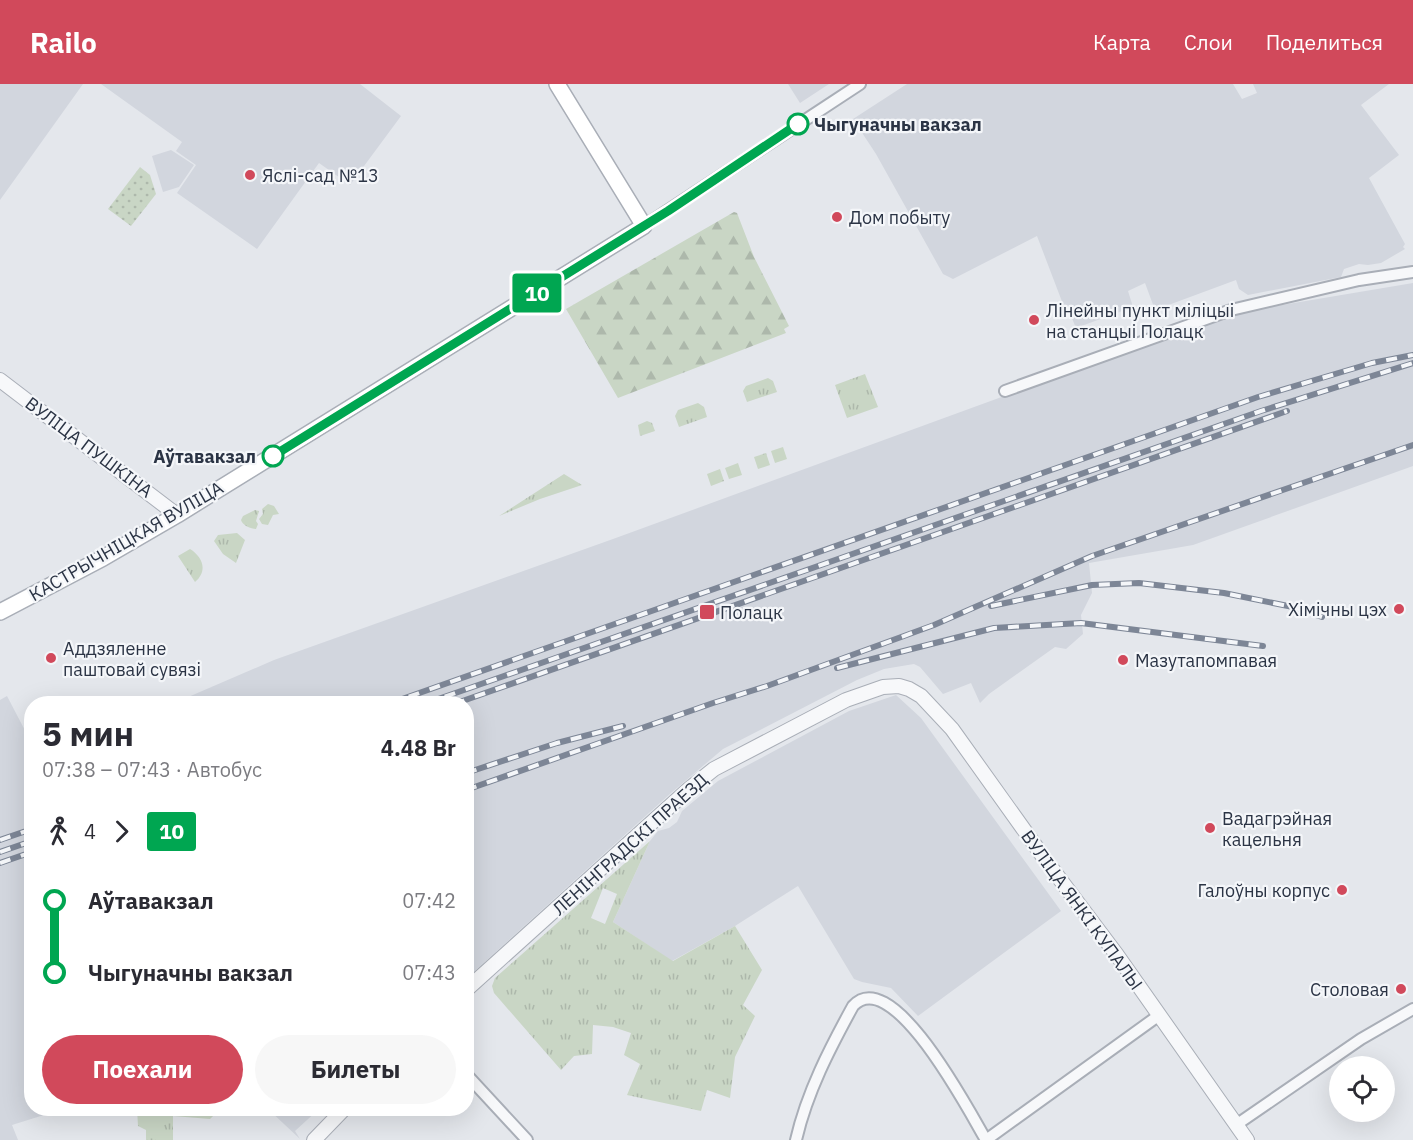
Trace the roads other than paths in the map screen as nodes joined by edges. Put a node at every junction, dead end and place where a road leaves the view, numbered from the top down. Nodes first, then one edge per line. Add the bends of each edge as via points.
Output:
1 (557, 84) edge
2 (860, 84) edge
3 (644, 226) junction
4 (1413, 272) edge
5 (0, 380) edge
6 (1005, 391) dead end
7 (177, 515) junction
8 (0, 612) edge
9 (909, 689) joint
10 (474, 983) edge
11 (1413, 1009) edge
12 (1158, 1016) junction
13 (474, 1083) edge
14 (337, 1116) edge
15 (1236, 1125) junction
16 (314, 1140) edge
17 (527, 1140) edge
18 (796, 1140) edge
19 (986, 1140) edge
20 (1247, 1140) edge

1 - 3 main road
2 - 3 street, КАСТРЫЧНІЦКАЯ ВУЛІЦА
3 - 7 main road, КАСТРЫЧНІЦКАЯ ВУЛІЦА
4 - 6 street via 1359,280 1231,310
5 - 7 street, ВУЛІЦА ПУШКІНА
7 - 8 main road, КАСТРЫЧНІЦКАЯ ВУЛІЦА
9 - 10 street, ЛЕНІНГРАДСКІ ПРАЕЗД via 883,687 846,700 714,770
9 - 12 street, ВУЛІЦА ЯНКІ КУПАЛЫ via 952,729
11 - 15 street via 1360,1039
12 - 15 street, ВУЛІЦА ЯНКІ КУПАЛЫ
12 - 19 street
13 - 17 street
14 - 16 street
15 - 20 street, ВУЛІЦА ЯНКІ КУПАЛЫ
18 - 19 street via 827,1053 853,1006 868,997 882,1001 918,1032

